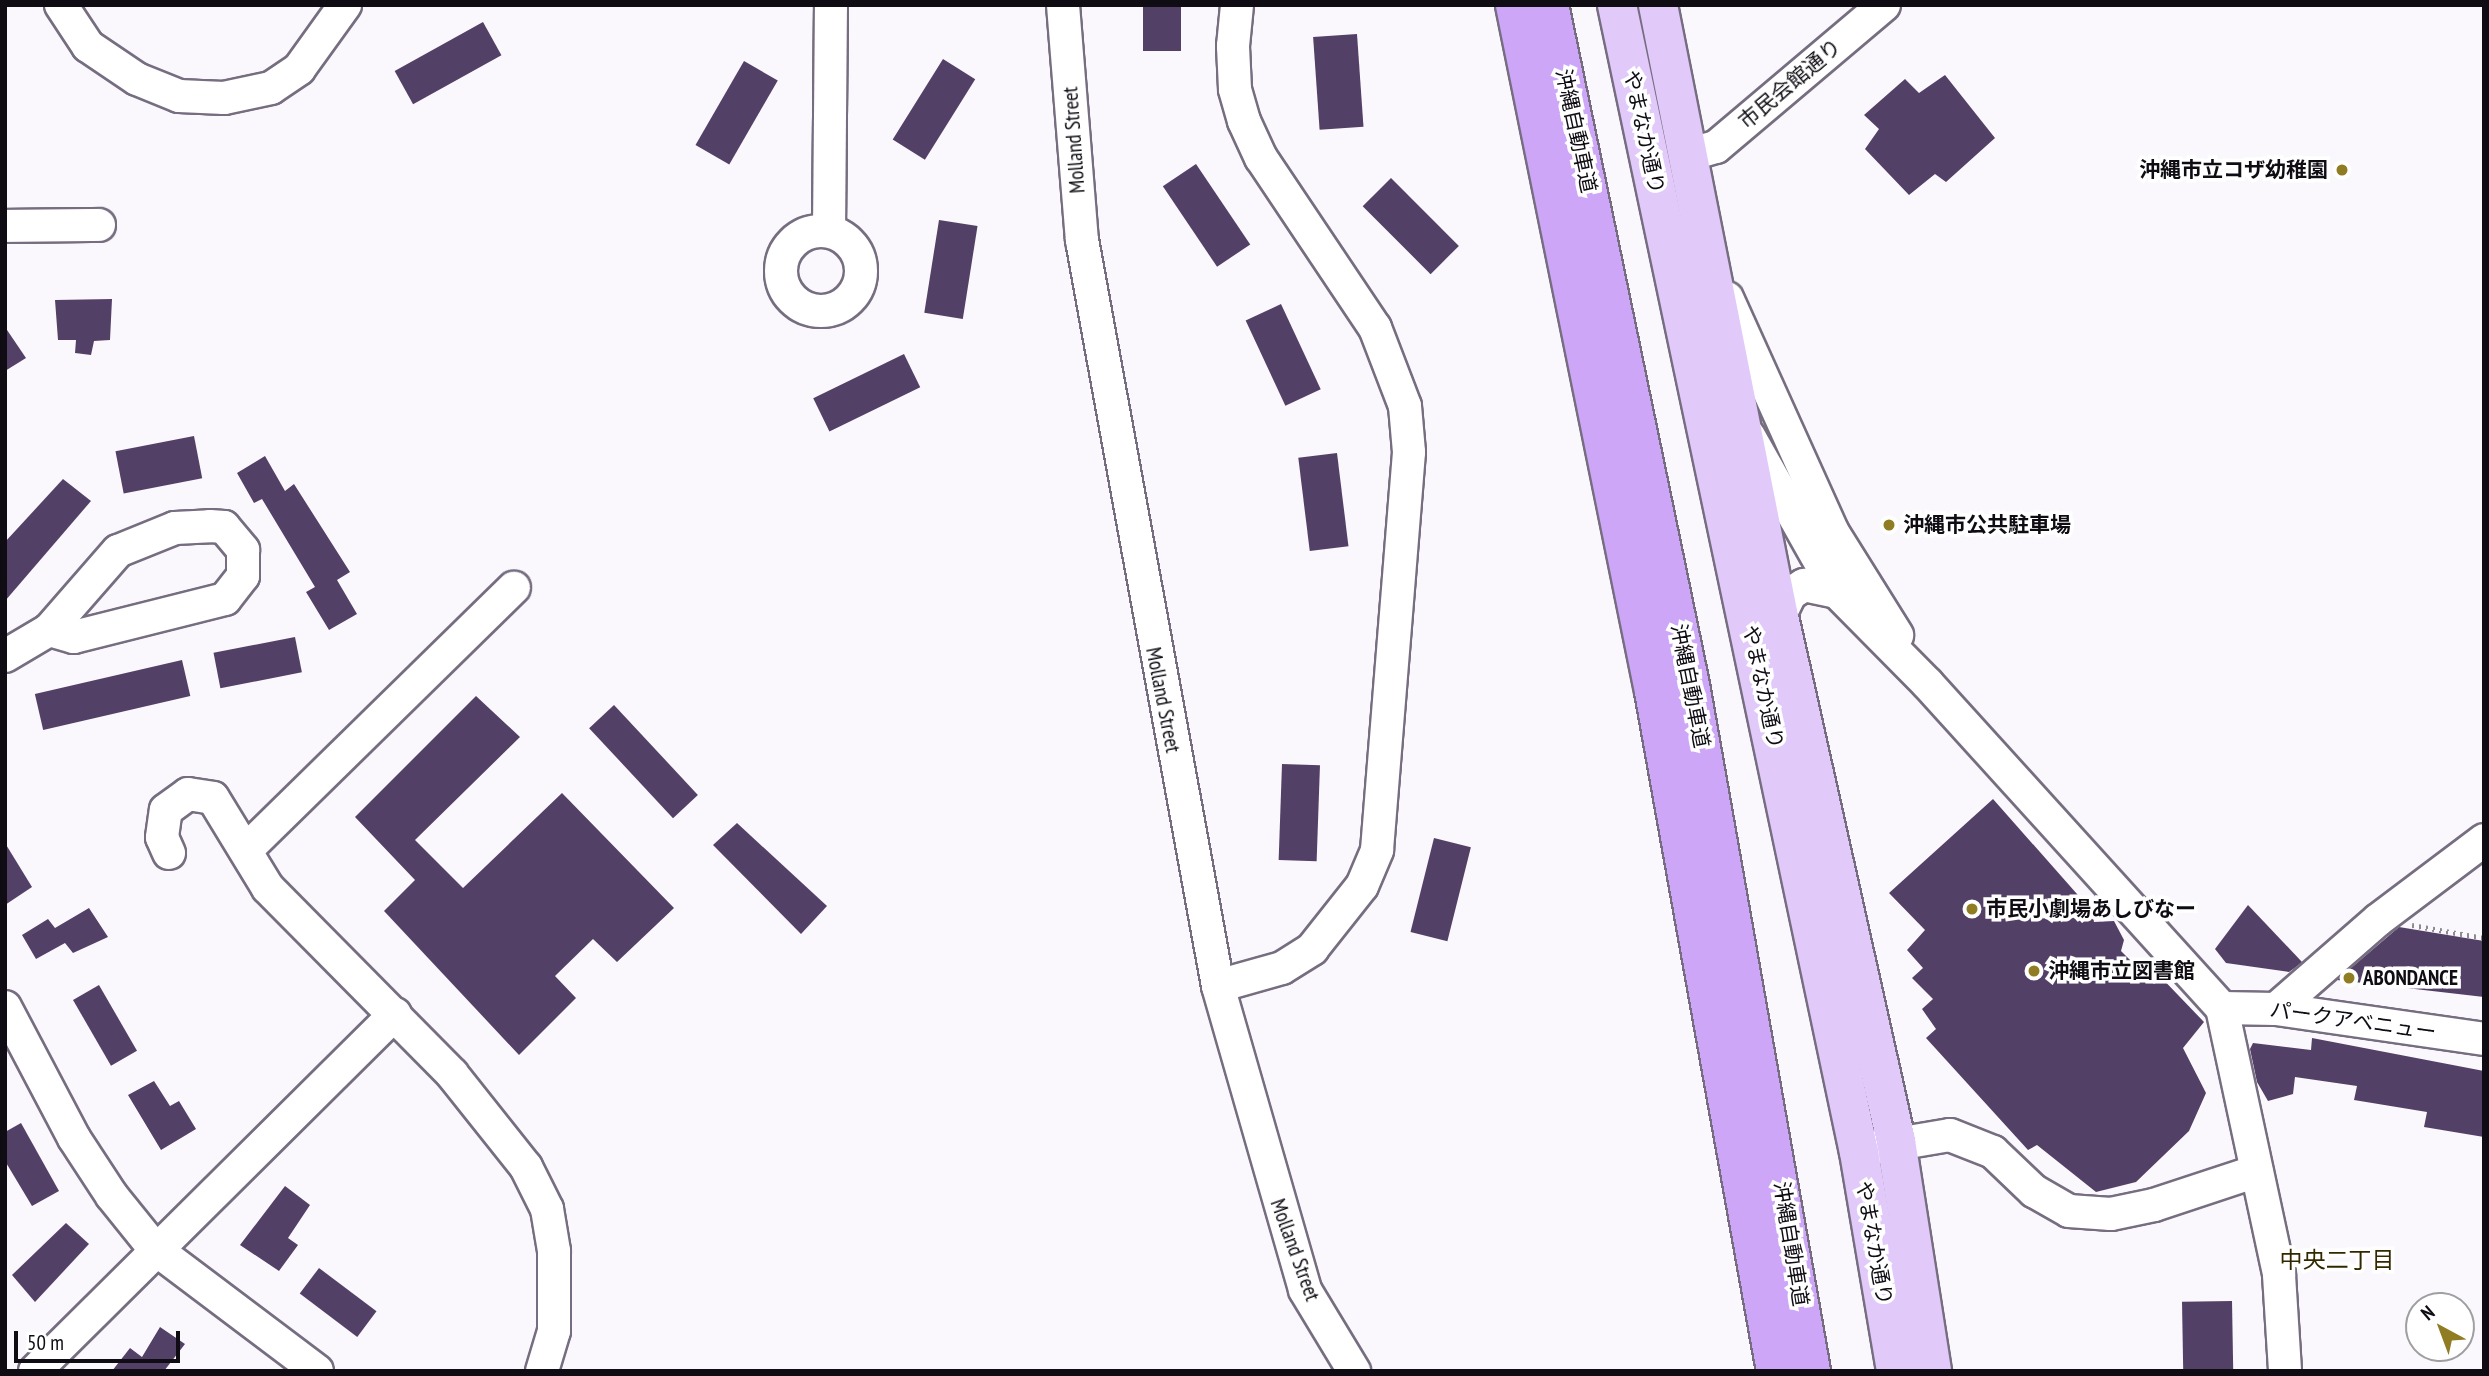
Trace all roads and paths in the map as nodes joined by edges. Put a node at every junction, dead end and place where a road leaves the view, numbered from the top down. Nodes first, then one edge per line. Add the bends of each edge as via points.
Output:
1 (61, 5) edge
2 (345, 5) edge
3 (831, 5) edge
4 (1063, 5) edge
5 (1237, 5) edge
6 (1515, 5) edge
7 (1549, 5) edge
8 (1617, 5) edge
9 (1658, 5) edge
10 (1884, 5) edge
11 (1691, 154) junction
12 (99, 225) dead end
13 (5, 226) edge
14 (829, 231) dead end
15 (1691, 351) junction
16 (1739, 395) junction
17 (1731, 531) junction
18 (514, 588) dead end
19 (1837, 593) junction
20 (1779, 617) junction
21 (49, 631) junction
22 (5, 656) edge
23 (1928, 684) junction
24 (2484, 840) edge
25 (246, 850) junction
26 (169, 853) dead end
27 (2378, 920) junction
28 (2484, 937) edge
29 (1218, 986) junction
30 (5, 1007) edge
31 (2222, 1008) junction
32 (2276, 1009) junction
33 (395, 1014) junction
34 (2484, 1039) edge
35 (1896, 1141) junction
36 (1858, 1152) junction
37 (2257, 1171) junction
38 (155, 1248) junction
39 (34, 1371) edge
40 (317, 1371) edge
41 (542, 1371) edge
42 (1354, 1371) edge
43 (1776, 1371) edge
44 (1811, 1371) edge
45 (1896, 1371) edge
46 (1932, 1371) edge
47 (2285, 1371) edge

1 - 2 street via 88,46 137,79 179,96 225,98 271,88 299,69
3 - 14 street
4 - 29 street, Molland Street via 1082,240
5 - 29 street via 1235,89 1244,121 1261,158 1375,328 1402,395 1409,452 1377,850 1362,886 1312,949 1282,968
6 - 43 highway, 沖縄自動車道 via 1652,678
7 - 44 highway, 沖縄自動車道 via 1690,685
8 - 15 main road, やまなか通り
9 - 11 main road, やまなか通り
10 - 11 street, 市民会館通り via 1716,147
11 - 16 main road, やまなか通り
12 - 13 street
15 - 16 street
15 - 17 main road, やまなか通り
16 - 17 street via 1716,420 1732,487
16 - 19 street
16 - 20 main road, やまなか通り
16 - 23 street
17 - 36 main road, やまなか通り
18 - 25 street
19 - 20 street via 1804,585 1790,594
19 - 23 street
20 - 35 main road, やまなか通り
21 - 21 street via 74,636 225,598 243,576 243,550 223,527 194,526 155,534 118,551
21 - 22 street
23 - 31 street
24 - 27 street
25 - 26 street via 223,809 213,798 198,793 188,794 166,810 162,837
25 - 33 street via 268,888
27 - 28 path
27 - 32 street
29 - 42 street, Molland Street via 1305,1290
30 - 38 street via 74,1138 112,1196
31 - 32 street, パークアベニュー
31 - 37 street
32 - 34 street, パークアベニュー
33 - 38 street
33 - 41 street via 492,1122 526,1167 547,1209 557,1297 554,1331
35 - 36 street
35 - 37 street via 1950,1135 1993,1152 2034,1191 2069,1210 2111,1214 2154,1205
35 - 46 main road, やまなか通り
36 - 45 main road, やまなか通り
37 - 47 street via 2280,1275
38 - 39 street
38 - 40 street

